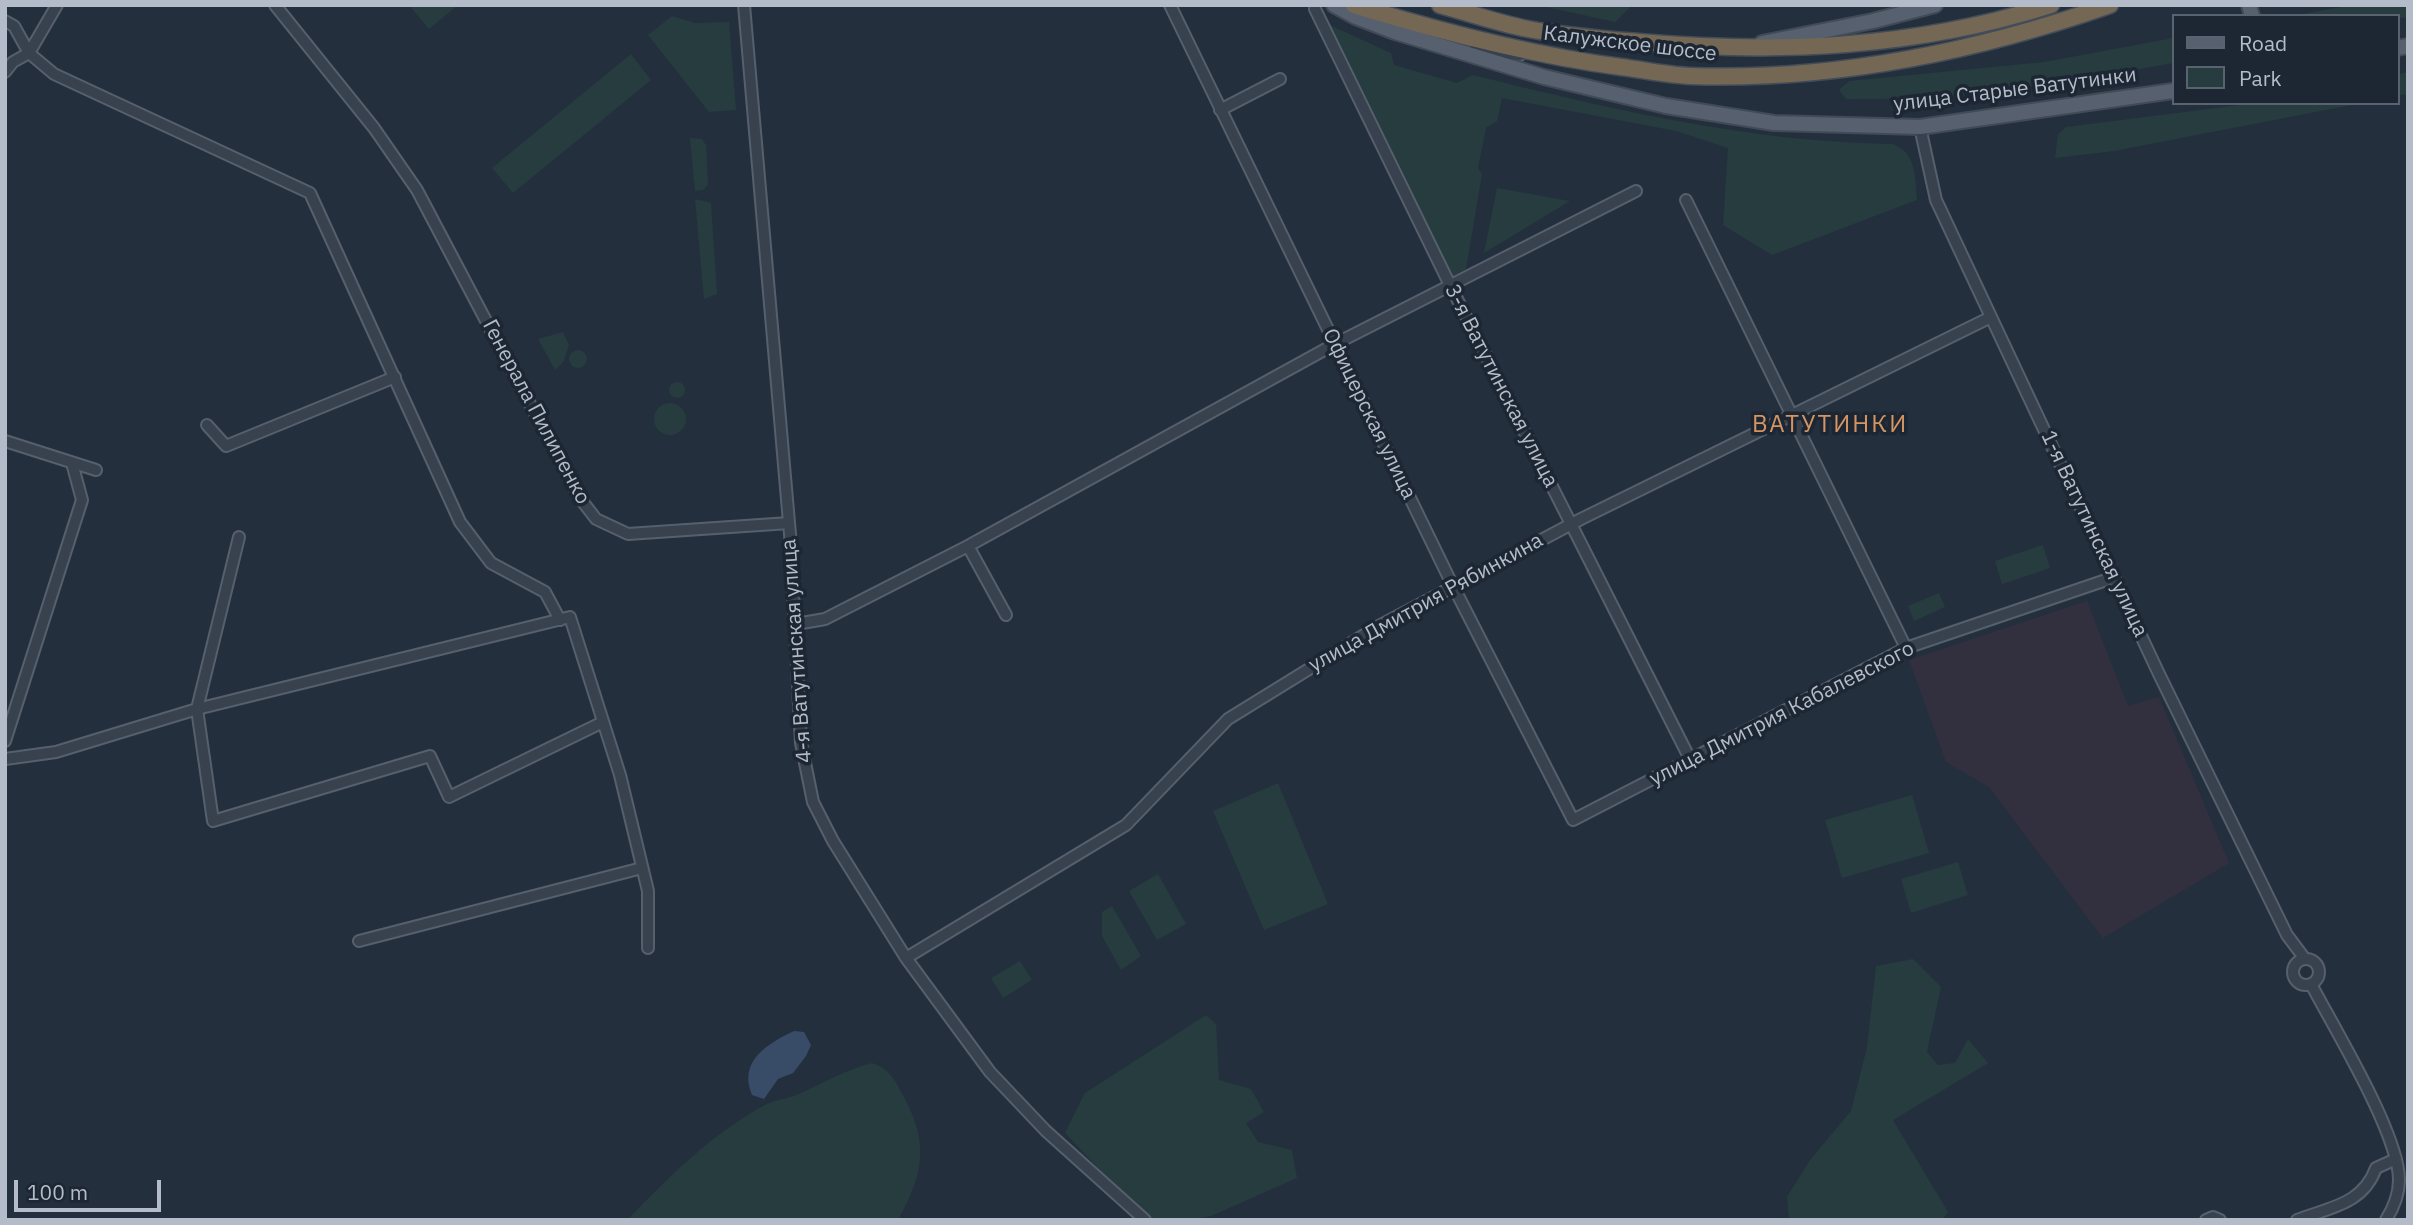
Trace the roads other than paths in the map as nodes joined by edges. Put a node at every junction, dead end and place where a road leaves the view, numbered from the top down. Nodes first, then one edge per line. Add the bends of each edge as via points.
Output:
1 (57, 5) edge
2 (275, 5) edge
3 (744, 5) edge
4 (1170, 5) edge
5 (1334, 5) edge
6 (1354, 5) edge
7 (1935, 5) edge
8 (2051, 5) edge
9 (2110, 5) edge
10 (1446, 6) edge
11 (1315, 9) dead end
12 (5, 21) edge
13 (1742, 47) junction
14 (1446, 48) junction
15 (29, 53) junction
16 (1574, 60) junction
17 (5, 72) edge
18 (1280, 79) dead end
19 (2172, 91) edge
20 (1220, 110) junction
21 (1920, 127) junction
22 (1636, 191) dead end
23 (1686, 200) dead end
24 (1450, 285) junction
25 (1991, 317) junction
26 (1335, 344) junction
27 (395, 377) junction
28 (1790, 415) junction
29 (207, 425) dead end
30 (5, 441) edge
31 (72, 463) junction
32 (96, 470) dead end
33 (789, 523) junction
34 (1570, 524) junction
35 (239, 537) dead end
36 (968, 546) junction
37 (2115, 578) junction
38 (1453, 585) junction
39 (1006, 615) dead end
40 (560, 620) junction
41 (796, 624) junction
42 (1906, 648) junction
43 (197, 709) junction
44 (603, 722) junction
45 (5, 741) edge
46 (5, 760) edge
47 (1691, 761) junction
48 (1573, 820) joint
49 (642, 868) junction
50 (2287, 935) junction
51 (359, 941) dead end
52 (648, 948) dead end
53 (906, 958) junction
54 (2305, 959) junction
55 (2295, 966) junction
56 (2311, 984) junction
57 (2396, 1159) junction
58 (1145, 1220) edge
59 (2206, 1220) edge
60 (2220, 1220) edge
61 (2297, 1220) edge
62 (2386, 1220) edge

1 - 15 street
2 - 33 street, Генерала Пилипенко via 403,169 579,497 596,519 637,535
3 - 33 street, 4-я Ватутинская улица
4 - 20 street, Офицерская улица
5 - 14 main road, улица Старые Ватутинки via 1356,18
6 - 16 highway, Калужское шоссе via 1433,29
7 - 13 main road
8 - 13 highway, Калужское шоссе via 1963,28 1847,46
9 - 16 highway, Калужское шоссе via 2034,31 1866,67 1764,77 1687,76
10 - 13 highway, Калужское шоссе via 1528,29 1682,46
11 - 24 street, 3-я Ватутинская улица
12 - 15 street via 14,26
14 - 16 street
14 - 21 main road, улица Старые Ватутинки via 1606,93 1719,115 1788,123
15 - 17 street
15 - 27 street via 54,74 310,193
18 - 20 street
19 - 21 main road, улица Старые Ватутинки
20 - 26 street, Офицерская улица
21 - 25 street, 1-я Ватутинская улица via 1936,200
22 - 24 street
23 - 28 street
24 - 26 street
24 - 34 street, 3-я Ватутинская улица
25 - 28 street, улица Дмитрия Рябинкина
25 - 37 street, 1-я Ватутинская улица
26 - 36 street
26 - 38 street, Офицерская улица
27 - 29 street via 226,446
27 - 40 street via 460,522 491,564 545,592
28 - 34 street, улица Дмитрия Рябинкина
28 - 42 street
30 - 31 street
31 - 32 street
31 - 45 street via 82,500
33 - 41 street, 4-я Ватутинская улица
34 - 38 street, улица Дмитрия Рябинкина
34 - 47 street, 3-я Ватутинская улица
35 - 43 street
36 - 39 street
36 - 41 street via 825,619
37 - 42 street, улица Дмитрия Кабалевского
37 - 50 street, 1-я Ватутинская улица
38 - 48 street, Офицерская улица
38 - 53 street, улица Дмитрия Рябинкина via 1242,708 1126,825
40 - 43 street
40 - 44 street via 570,617
41 - 53 street, 4-я Ватутинская улица via 801,743 813,802
42 - 47 street, улица Дмитрия Кабалевского
43 - 44 street via 213,821 430,756 449,797
43 - 46 street via 56,752
44 - 49 street
47 - 48 street, улица Дмитрия Кабалевского
49 - 51 street
49 - 52 street via 648,891
50 - 54 street, 1-я Ватутинская улица
50 - 55 street, 1-я Ватутинская улица
53 - 58 street, 4-я Ватутинская улица via 1017,1103
54 - 55 street
54 - 56 street via 2318,969
55 - 56 street via 2295,979
56 - 57 street via 2378,1112
57 - 61 street via 2376,1168 2358,1197
57 - 62 street via 2398,1188
59 - 60 street

